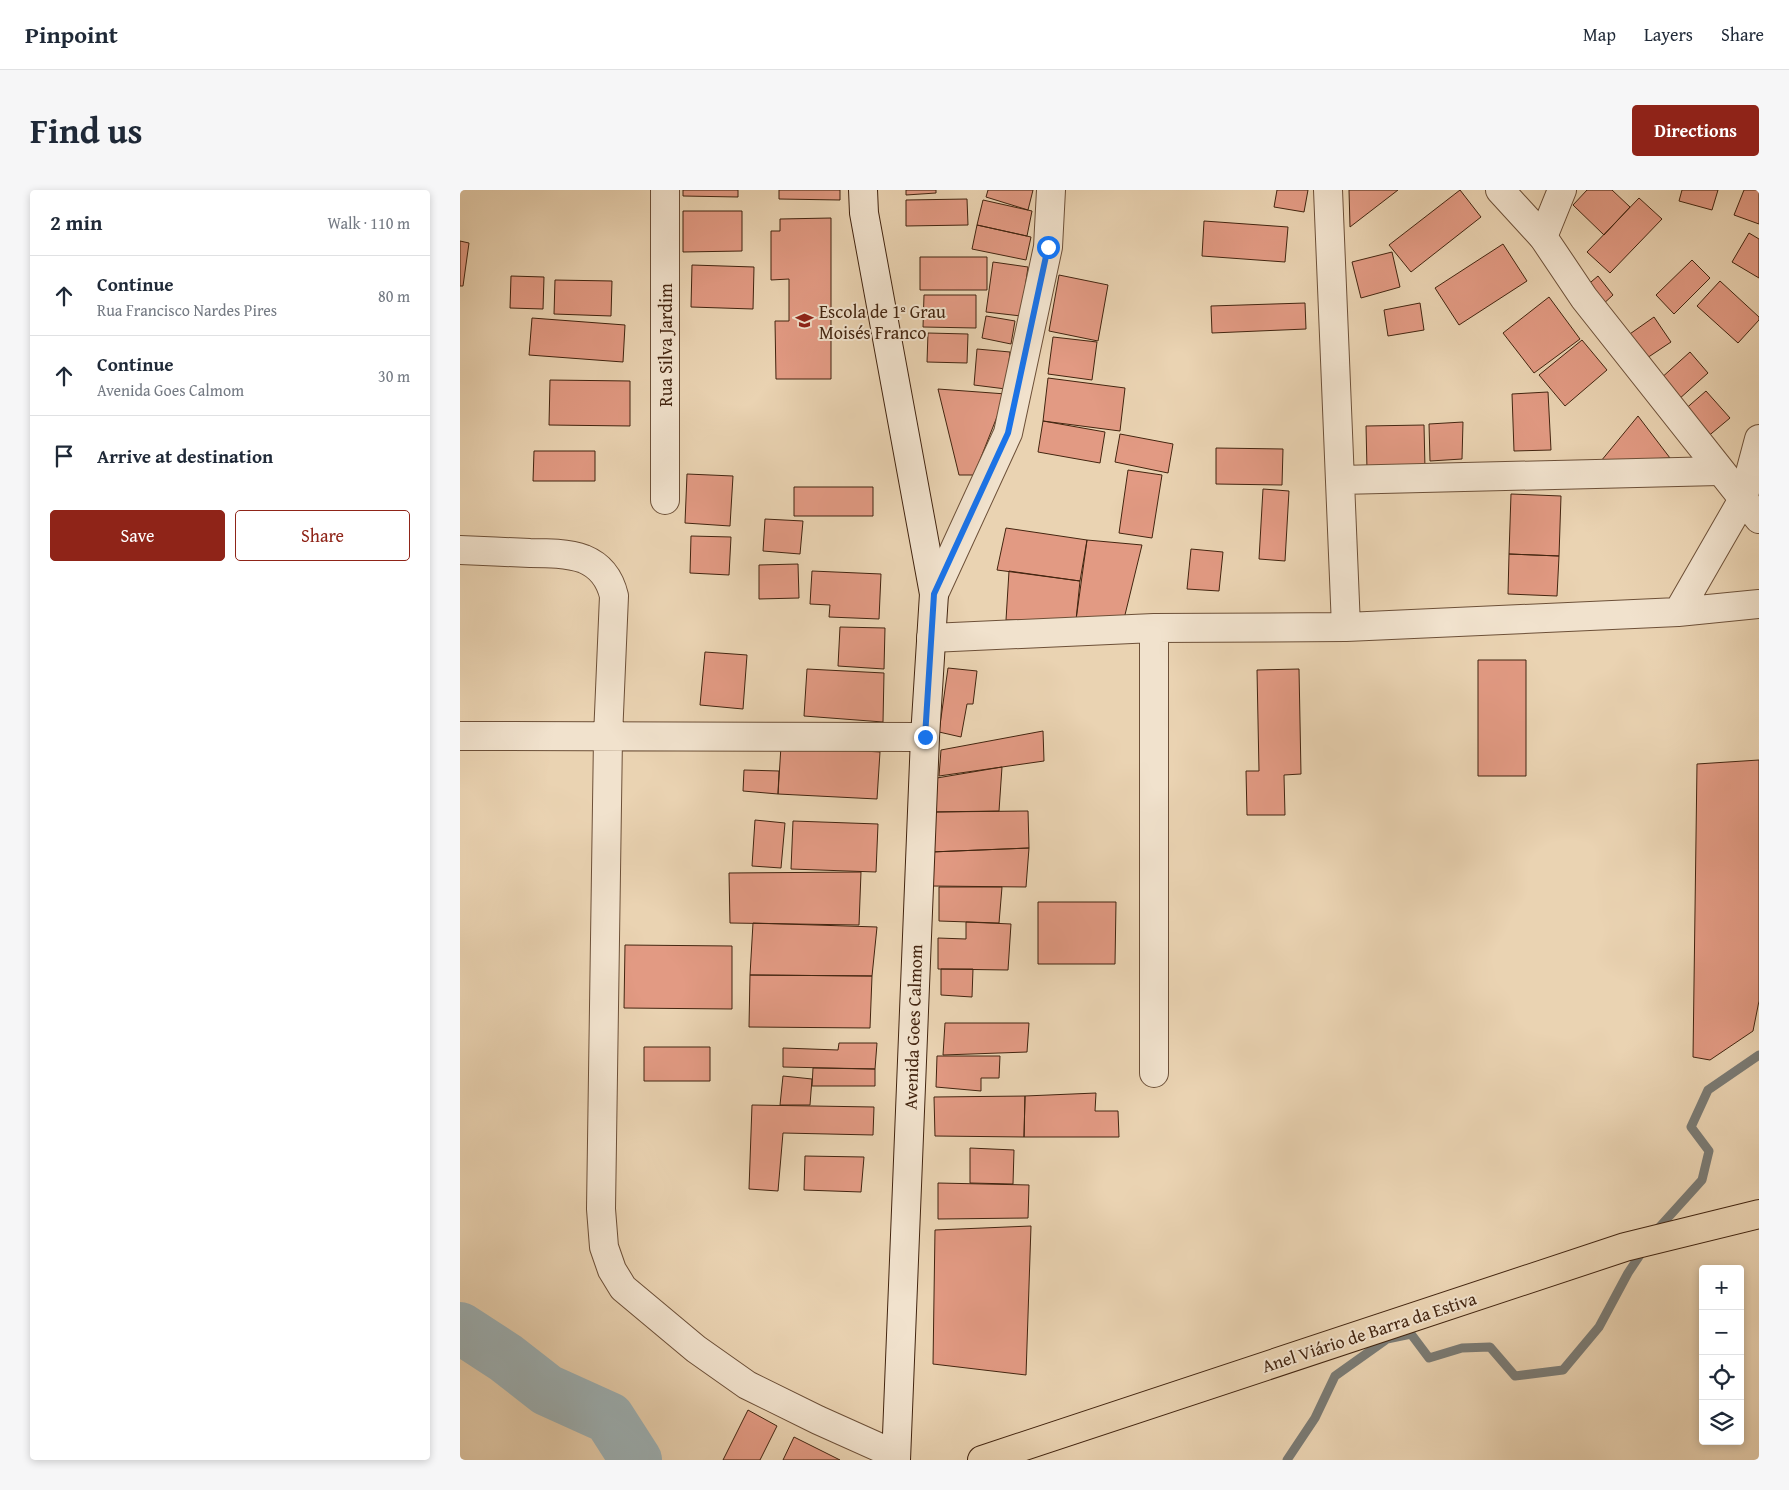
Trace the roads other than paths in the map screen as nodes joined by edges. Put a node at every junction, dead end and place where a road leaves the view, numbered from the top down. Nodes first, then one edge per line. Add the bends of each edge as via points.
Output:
1 (665, 190) edge
2 (863, 190) edge
3 (1051, 190) edge
4 (1328, 190) edge
5 (1500, 190) edge
6 (1562, 190) edge
7 (1543, 237) junction
8 (1759, 439) edge
9 (1719, 471) junction
10 (1340, 480) junction
11 (665, 500) dead end
12 (1751, 509) edge
13 (460, 550) edge
14 (934, 594) junction
15 (1759, 604) edge
16 (1678, 612) junction
17 (1346, 627) junction
18 (1154, 628) junction
19 (931, 638) junction
20 (460, 736) edge
21 (608, 737) junction
22 (925, 737) junction
23 (1154, 1073) dead end
24 (1759, 1214) edge
25 (896, 1458) edge
26 (982, 1460) edge

1 - 11 street, Rua Silva Jardim
2 - 14 street via 864,213
3 - 14 street via 1048,247 1008,433
4 - 10 street
5 - 7 street
6 - 7 street
7 - 9 street via 1584,298
8 - 12 street
9 - 10 street
9 - 12 street
10 - 17 street
12 - 16 street
13 - 21 street via 583,558 606,575 612,585 615,609
14 - 19 street, Avenida Goes Calmom
15 - 16 street
16 - 17 street
17 - 18 street
18 - 19 street
18 - 23 street
19 - 22 street, Avenida Goes Calmom
20 - 21 street
21 - 22 street
21 - 25 street via 600,1209 604,1247 612,1270 623,1288 696,1349 747,1385
22 - 25 street, Avenida Goes Calmom
24 - 26 main road, Anel Viário de Barra da Estiva via 1625,1247

